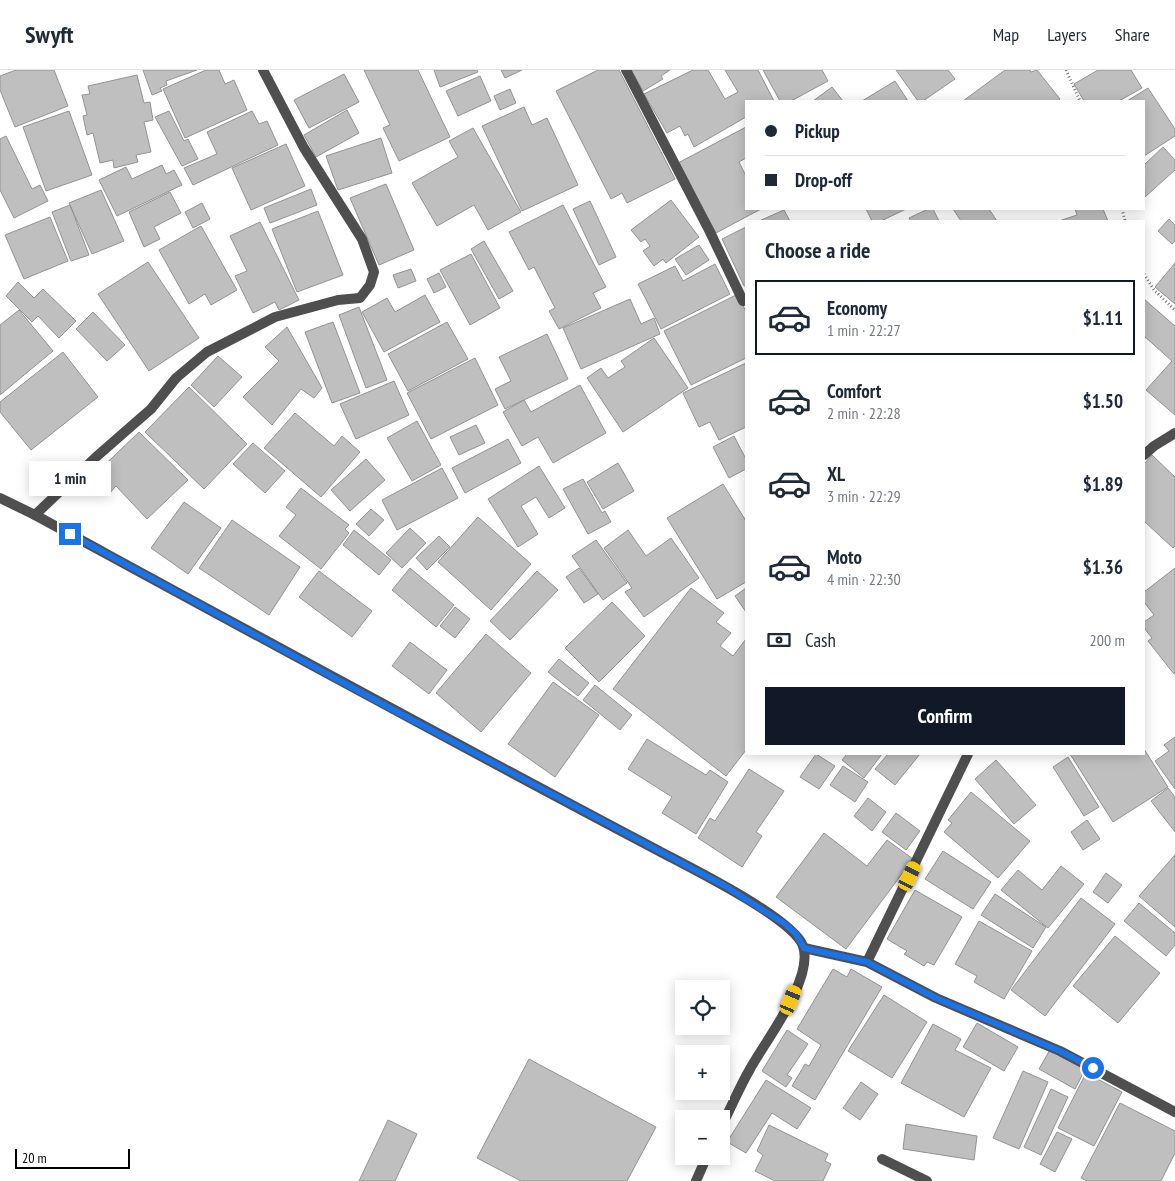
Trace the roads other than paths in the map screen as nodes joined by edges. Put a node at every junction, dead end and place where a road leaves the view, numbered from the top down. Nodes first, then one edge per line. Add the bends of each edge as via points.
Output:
1 (263, 70) edge
2 (626, 70) edge
3 (743, 301) dead end
4 (1175, 433) edge
5 (1145, 454) edge
6 (0, 498) edge
7 (35, 515) junction
8 (968, 755) edge
9 (804, 948) junction
10 (867, 962) junction
11 (730, 1110) edge
12 (1175, 1112) edge
13 (882, 1159) dead end
14 (703, 1165) edge
15 (696, 1181) edge
16 (927, 1181) edge

1 - 7 street via 304,148 362,239 374,272 370,285 360,298 338,300 275,317 207,352 176,378 151,409
2 - 3 street
4 - 5 street
6 - 7 street
7 - 9 street via 377,702 725,886 785,924
8 - 10 street
9 - 10 street
9 - 11 street via 802,973 791,1000 749,1070
10 - 12 street via 936,998 1060,1051
13 - 16 street
14 - 15 street

